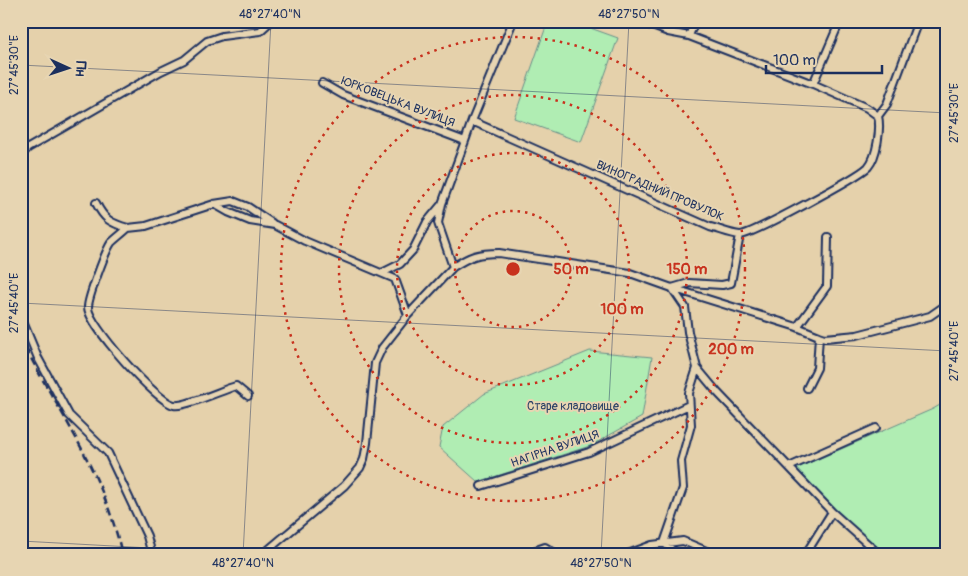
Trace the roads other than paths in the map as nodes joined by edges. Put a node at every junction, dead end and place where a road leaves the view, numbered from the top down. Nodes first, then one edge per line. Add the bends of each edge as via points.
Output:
1 (271, 21) edge
2 (514, 21) edge
3 (695, 21) edge
4 (840, 21) edge
5 (918, 21) edge
6 (641, 22) edge
7 (689, 36) junction
8 (322, 83) dead end
9 (814, 84) junction
10 (878, 116) junction
11 (472, 122) junction
12 (466, 141) junction
13 (21, 155) edge
14 (96, 203) dead end
15 (214, 204) junction
16 (442, 204) junction
17 (275, 225) junction
18 (128, 228) junction
19 (740, 235) junction
20 (828, 236) dead end
21 (453, 267) junction
22 (382, 273) junction
23 (672, 288) junction
24 (947, 301) edge
25 (408, 315) junction
26 (21, 317) edge
27 (797, 327) junction
28 (819, 336) junction
29 (697, 368) junction
30 (807, 388) dead end
31 (248, 396) dead end
32 (689, 405) junction
33 (876, 428) dead end
34 (789, 467) junction
35 (481, 486) dead end
36 (832, 512) junction
37 (664, 543) junction
38 (152, 555) edge
39 (262, 555) edge
40 (522, 555) edge
41 (558, 555) edge
42 (625, 555) edge
43 (678, 555) edge
44 (716, 555) edge
45 (804, 555) edge
46 (880, 555) edge

1 - 13 street via 260,31 207,41 184,60 113,98
2 - 11 street, ЮРКОВЕЦЬКА ВУЛИЦЯ
3 - 7 street
4 - 9 street
5 - 10 street via 887,104
6 - 7 street
7 - 9 street
8 - 12 street, ЮРКОВЕЦЬКА ВУЛИЦЯ via 343,95
9 - 10 street
10 - 19 street via 876,148 868,166 773,221
11 - 12 street, ЮРКОВЕЦЬКА ВУЛИЦЯ
11 - 19 street, ВИНОГРАДНИЙ ПРОВУЛОК via 710,227
12 - 16 street, ЮРКОВЕЦЬКА ВУЛИЦЯ
14 - 18 street via 103,216
15 - 17 street via 250,220
15 - 17 street via 233,201
15 - 18 street via 146,226
16 - 21 street, ЮРКОВЕЦЬКА ВУЛИЦЯ via 438,223
16 - 22 street, ЮРКОВЕЦЬКА ВУЛИЦЯ via 427,222 414,250 400,264
17 - 22 street
18 - 31 street via 110,244 90,292 88,309 94,323 135,373 167,402 184,404 236,386
19 - 23 street via 732,284 689,283
20 - 27 street via 827,286
21 - 23 street via 469,257 499,253 630,273
21 - 25 street
22 - 25 street via 394,279
23 - 27 street
23 - 29 street via 686,307
24 - 28 street via 930,316 858,335
25 - 39 street via 382,348 375,363 366,451 360,468 344,486
26 - 38 street via 38,358 69,416 108,453 147,536
27 - 28 street
28 - 30 street via 816,368
29 - 32 street via 689,393
29 - 34 street
32 - 35 street, НАГІРНА ВУЛИЦЯ via 589,452
32 - 37 street via 691,425 681,461 682,488
33 - 34 street
34 - 36 street
36 - 45 street
36 - 46 street
37 - 42 street
37 - 43 street
37 - 44 street via 684,541
40 - 41 street via 545,547

